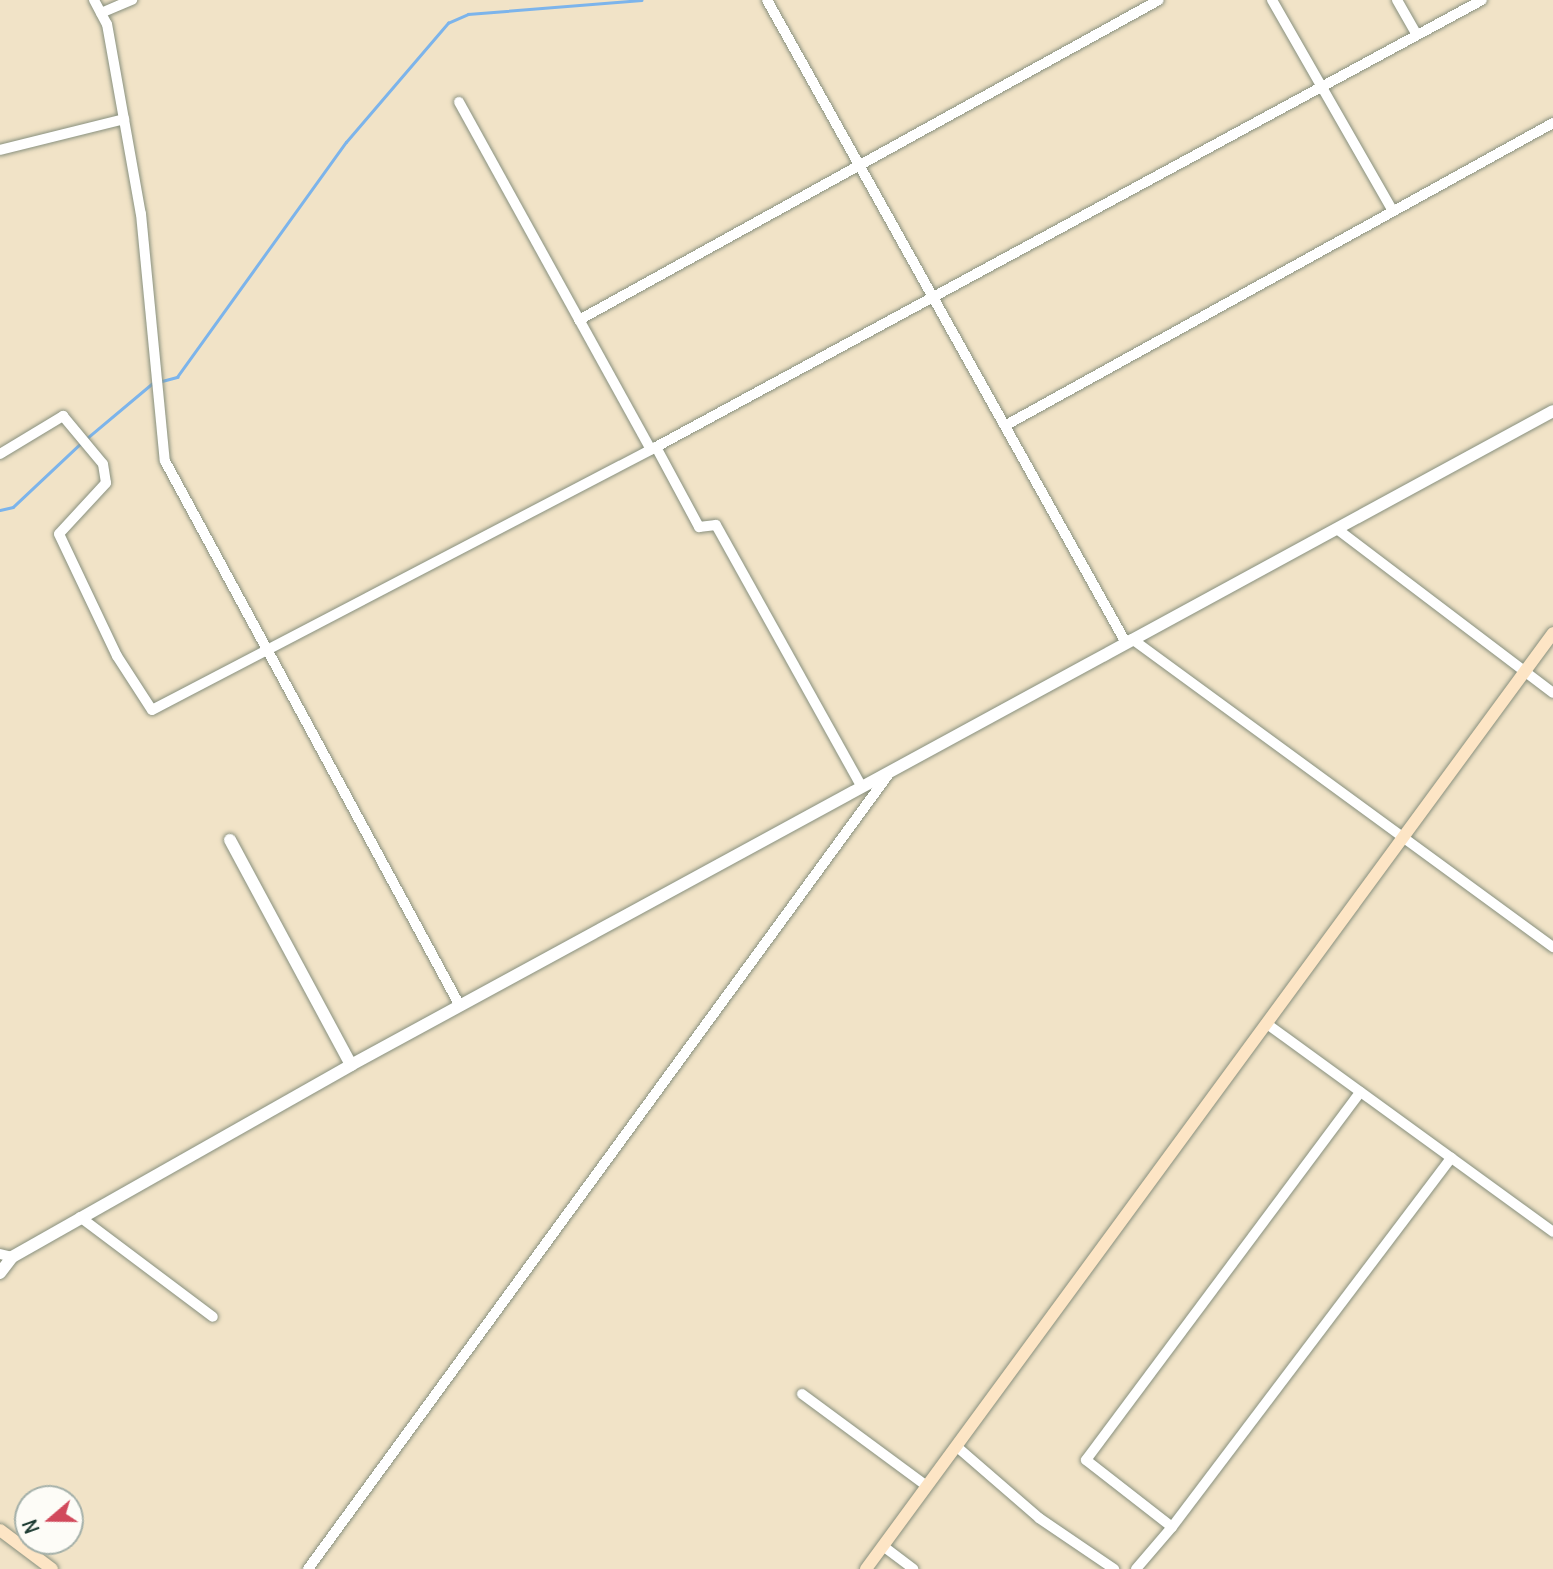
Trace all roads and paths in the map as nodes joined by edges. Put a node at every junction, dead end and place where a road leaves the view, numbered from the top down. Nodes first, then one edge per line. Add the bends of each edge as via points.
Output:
1 (94, 0) edge
2 (132, 0) edge
3 (767, 0) edge
4 (1159, 0) edge
5 (1272, 0) edge
6 (1397, 0) edge
7 (1482, 0) edge
8 (101, 13) junction
9 (1417, 35) junction
10 (1322, 87) junction
11 (459, 102) dead end
12 (124, 119) junction
13 (1553, 123) edge
14 (0, 150) edge
15 (862, 163) junction
16 (1394, 211) junction
17 (937, 296) junction
18 (579, 320) junction
19 (1553, 411) edge
20 (1008, 424) junction
21 (653, 448) junction
22 (0, 454) edge
23 (1337, 529) junction
24 (1553, 633) edge
25 (1129, 641) junction
26 (269, 653) junction
27 (1524, 672) junction
28 (1553, 693) edge
29 (891, 771) junction
30 (862, 787) junction
31 (1403, 837) junction
32 (230, 840) dead end
33 (1553, 947) edge
34 (460, 1006) junction
35 (1267, 1024) junction
36 (351, 1065) junction
37 (1360, 1091) junction
38 (1451, 1158) junction
39 (80, 1217) junction
40 (1553, 1232) edge
41 (6, 1256) edge
42 (0, 1273) edge
43 (213, 1317) dead end
44 (802, 1394) dead end
45 (957, 1446) junction
46 (927, 1486) junction
47 (1172, 1527) junction
48 (0, 1530) edge
49 (883, 1546) junction
50 (52, 1569) edge
51 (307, 1569) edge
52 (866, 1569) edge
53 (913, 1569) edge
54 (1114, 1569) edge
55 (1136, 1569) edge

1 - 8 street
2 - 8 street
3 - 15 street
4 - 15 street
5 - 10 street
6 - 9 street
7 - 9 street
8 - 12 street
9 - 10 street
10 - 16 street
10 - 17 street
11 - 18 street
12 - 14 street
12 - 26 street via 160,370 157,397 165,461
13 - 16 street
15 - 17 street
15 - 18 street
16 - 20 street
17 - 20 street
17 - 21 street
18 - 21 street
19 - 23 street
20 - 25 street
21 - 26 street
21 - 30 street via 699,527 716,525
22 - 26 street via 63,416 103,464 106,483 59,534 117,656 152,710
23 - 25 street
23 - 27 street
24 - 27 main road
25 - 29 street
25 - 31 street
26 - 34 street
27 - 28 street
27 - 31 main road
29 - 30 street
29 - 51 street
30 - 34 street
31 - 33 street
31 - 35 main road
32 - 36 street
34 - 36 street
35 - 37 street
35 - 45 main road
36 - 39 street
37 - 38 street
37 - 47 street via 1086,1461
38 - 40 street
38 - 47 street
39 - 41 street
39 - 43 street
41 - 42 street
44 - 46 street
45 - 46 main road
45 - 54 street via 1039,1518
46 - 49 main road
47 - 55 street
48 - 50 main road
49 - 52 main road
49 - 53 street

